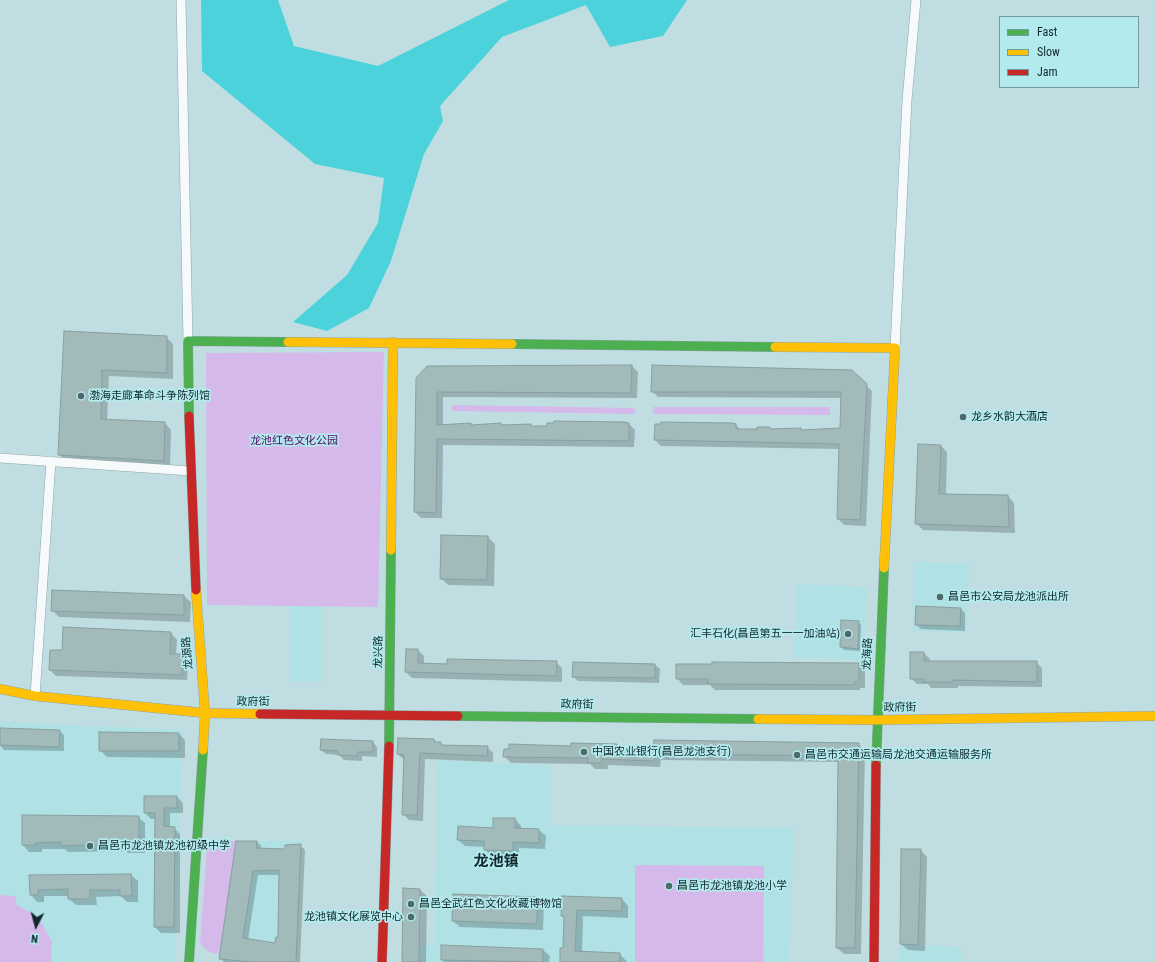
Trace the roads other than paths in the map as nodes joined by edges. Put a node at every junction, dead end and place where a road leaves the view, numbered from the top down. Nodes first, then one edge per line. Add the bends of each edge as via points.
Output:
1 (181, 0) edge
2 (916, 0) edge
3 (188, 342) junction
4 (393, 342) junction
5 (894, 348) junction
6 (0, 458) edge
7 (51, 461) junction
8 (190, 471) junction
9 (0, 689) edge
10 (35, 696) junction
11 (205, 713) junction
12 (390, 715) junction
13 (1155, 716) edge
14 (877, 720) junction
15 (189, 962) edge
16 (382, 962) edge
17 (874, 962) edge

1 - 3 street
2 - 5 street via 907,100
3 - 4 street
3 - 8 street, 龙源路
4 - 5 street
4 - 12 street, 龙兴路
5 - 14 street, 龙海路
6 - 7 street
7 - 8 street
7 - 10 street
8 - 11 street, 龙源路
9 - 10 street, 政府街
10 - 11 street, 政府街
11 - 12 street, 政府街
11 - 15 street, 龙源路
12 - 14 street, 政府街
12 - 16 street, 龙兴路
13 - 14 street, 政府街
14 - 17 street, 龙海路

